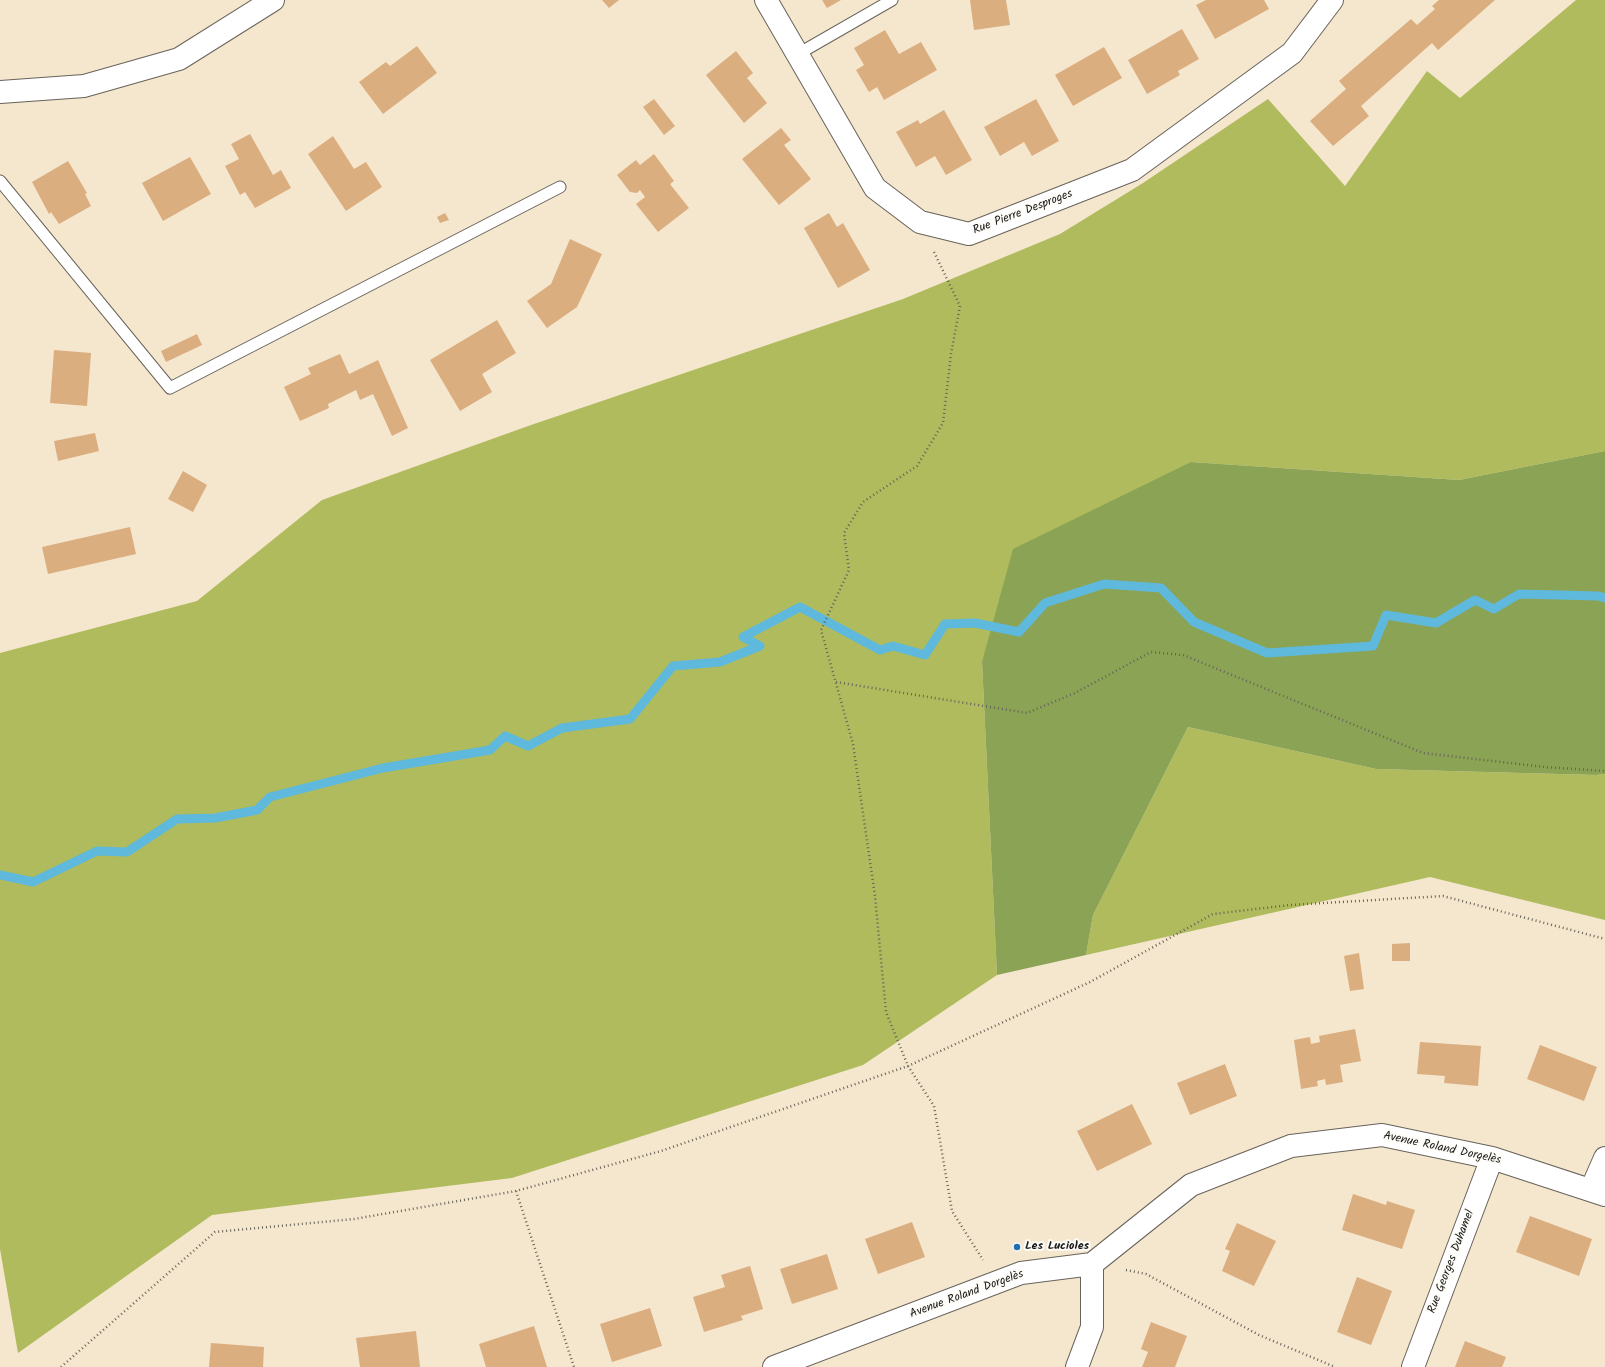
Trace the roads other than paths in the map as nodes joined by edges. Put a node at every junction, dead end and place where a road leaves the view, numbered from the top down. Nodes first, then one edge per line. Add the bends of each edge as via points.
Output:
1 (273, 0) edge
2 (766, 0) edge
3 (892, 0) edge
4 (1332, 0) edge
5 (798, 54) junction
6 (0, 92) edge
7 (0, 181) edge
8 (560, 187) dead end
9 (1492, 1158) junction
10 (1605, 1158) edge
11 (1598, 1192) edge
12 (1092, 1264) junction
13 (774, 1367) edge
14 (1077, 1367) edge
15 (1413, 1367) edge

1 - 6 street via 178,59 84,86
2 - 5 street, Rue Pierre Desproges
3 - 5 lane
4 - 5 street, Rue Pierre Desproges via 1292,53 1132,170 968,234 920,222 875,188
7 - 8 lane via 170,388
9 - 11 street, Avenue Roland Dorgelès
9 - 12 street, Avenue Roland Dorgelès via 1382,1135 1291,1146 1191,1185
9 - 15 street, Rue Georges Duhamel
10 - 11 street
12 - 13 street, Avenue Roland Dorgelès via 1021,1273
12 - 14 street via 1092,1327

